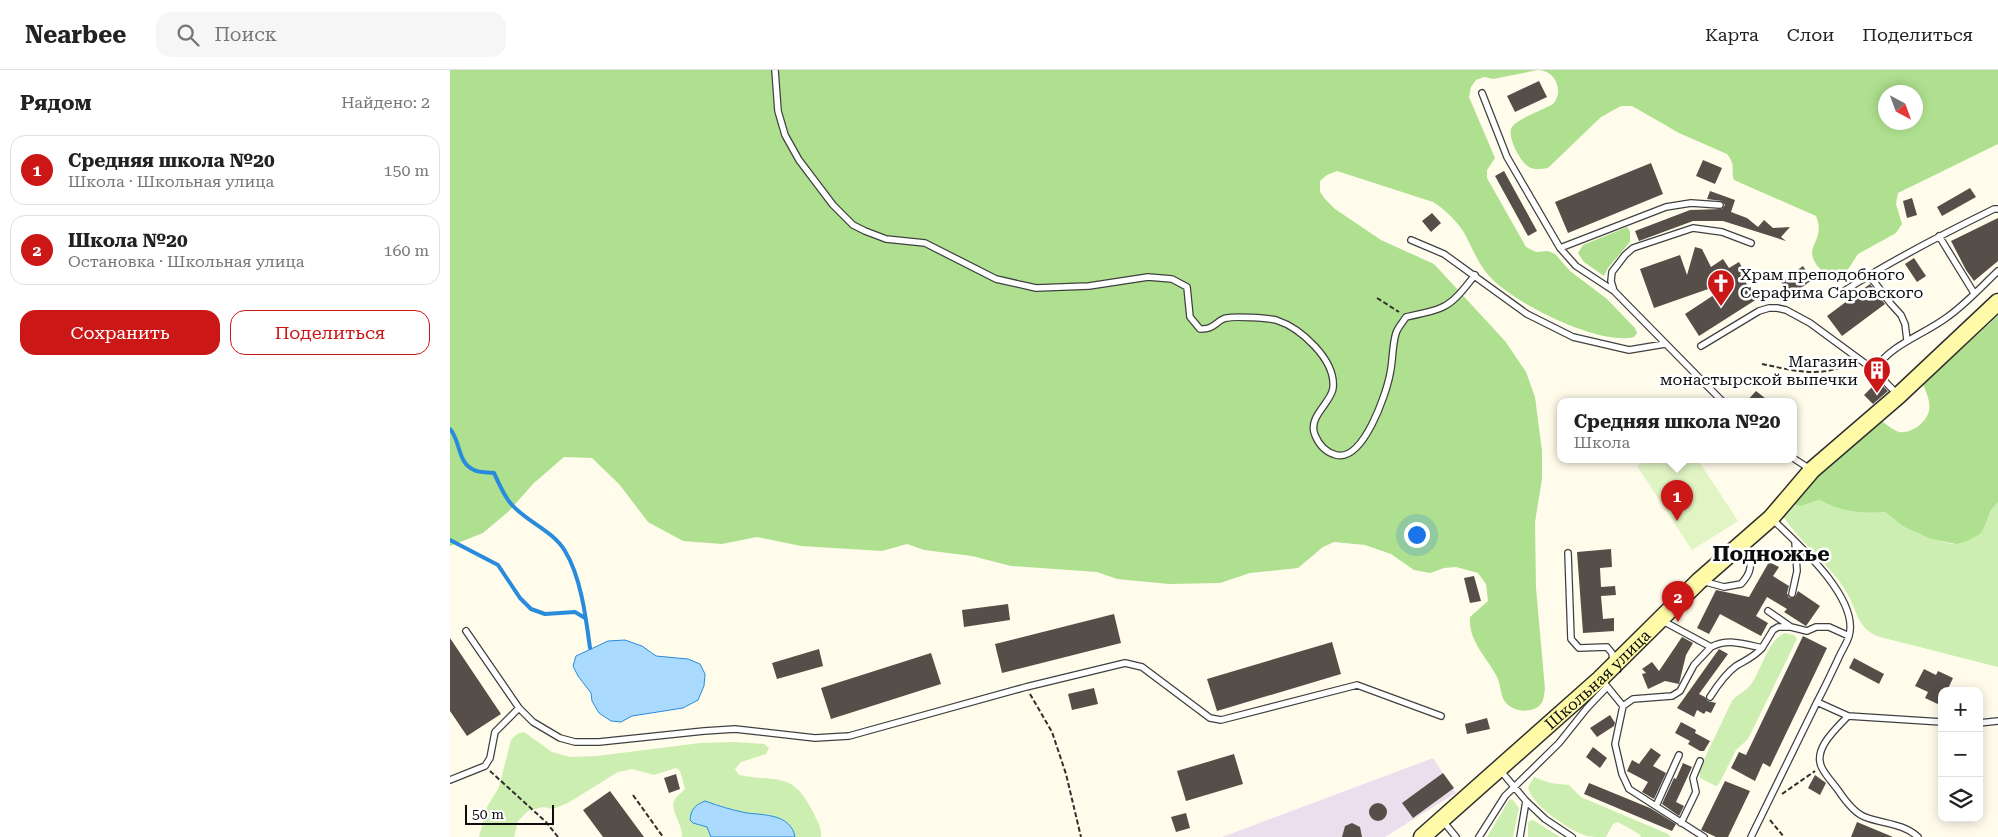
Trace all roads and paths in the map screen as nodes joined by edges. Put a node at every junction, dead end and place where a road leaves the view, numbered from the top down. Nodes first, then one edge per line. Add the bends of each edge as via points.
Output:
1 (775, 70) edge
2 (1482, 92) dead end
3 (1720, 205) dead end
4 (1998, 209) edge
5 (1939, 236) junction
6 (1411, 240) dead end
7 (1751, 243) dead end
8 (1560, 248) junction
9 (1998, 271) edge
10 (1869, 274) junction
11 (1475, 275) junction
12 (1614, 291) junction
13 (1844, 291) dead end
14 (1974, 293) junction
15 (1378, 298) dead end
16 (1998, 302) edge
17 (1406, 317) junction
18 (1907, 340) junction
19 (1665, 344) junction
20 (1701, 346) dead end
21 (1858, 358) junction
22 (1762, 364) dead end
23 (1874, 370) junction
24 (1898, 396) junction
25 (1719, 398) edge
26 (1797, 461) edge
27 (1812, 470) junction
28 (1772, 518) junction
29 (1745, 542) junction
30 (1795, 542) junction
31 (1568, 553) dead end
32 (1700, 581) junction
33 (1792, 594) dead end
34 (1768, 611) dead end
35 (1660, 619) junction
36 (1791, 626) junction
37 (466, 631) dead end
38 (1849, 636) junction
39 (1711, 647) junction
40 (1762, 648) junction
41 (1614, 665) junction
42 (1604, 683) junction
43 (1026, 687) junction
44 (1710, 697) dead end
45 (1818, 702) junction
46 (1623, 706) junction
47 (519, 708) junction
48 (1441, 716) dead end
49 (1848, 716) junction
50 (1998, 721) edge
51 (1938, 722) edge
52 (1983, 723) edge
53 (1679, 755) dead end
54 (1700, 761) dead end
55 (485, 766) junction
56 (1821, 767) junction
57 (1500, 770) junction
58 (450, 780) edge
59 (1515, 787) junction
60 (633, 795) dead end
61 (1526, 801) junction
62 (1656, 806) junction
63 (1767, 806) junction
64 (1762, 815) junction
65 (1442, 820) junction
66 (1681, 823) junction
67 (558, 837) edge
68 (663, 837) edge
69 (1081, 837) edge
70 (1423, 837) edge
71 (1456, 837) edge
72 (1479, 837) edge
73 (1520, 837) edge
74 (1572, 837) edge
75 (1704, 837) edge
76 (1751, 837) edge
77 (1784, 837) edge
78 (1918, 837) edge

1 - 17 lane via 778,111 784,135 832,204 853,225 886,240 925,243 996,279 1036,288 1089,286 1148,277 1172,279 1187,287 1190,318 1200,329 1212,327 1225,318 1275,320 1298,331 1321,353 1331,368 1333,390 1318,414 1313,431 1320,446 1331,454 1352,453 1369,430 1390,375 1396,332
2 - 8 lane via 1507,157
3 - 8 lane via 1691,203 1666,207
4 - 5 lane
5 - 10 lane
5 - 14 lane
6 - 11 lane via 1444,254
7 - 12 lane via 1722,232 1693,228 1633,248 1612,272
8 - 12 lane via 1576,266
9 - 14 lane
10 - 13 lane
10 - 18 lane via 1901,315 1906,324
11 - 17 lane via 1454,302 1438,310
11 - 19 lane via 1527,314 1573,336 1629,350
12 - 19 lane
14 - 18 lane via 1945,318
15 - 17 path
16 - 24 main road, Школьная улица
18 - 23 lane
19 - 25 lane
20 - 21 lane via 1759,311 1777,308 1810,323
21 - 22 path via 1823,372 1798,372
21 - 23 lane
23 - 24 lane
24 - 27 main road, Школьная улица
26 - 27 lane
27 - 28 main road, Школьная улица
28 - 29 main road, Школьная улица
28 - 30 lane
29 - 32 main road, Школьная улица
29 - 32 lane via 1751,570 1741,584 1724,587
30 - 33 lane via 1797,572
30 - 38 lane via 1839,594 1850,620
31 - 41 lane via 1571,639 1579,648 1607,648
32 - 35 main road, Школьная улица
34 - 36 lane
35 - 39 lane
35 - 41 main road, Школьная улица
36 - 38 lane via 1807,631 1829,627
36 - 40 lane via 1773,630
37 - 47 lane
38 - 45 lane
39 - 40 lane via 1734,642
39 - 46 lane via 1694,665 1680,691 1672,696 1633,699
40 - 44 lane via 1735,666
41 - 42 main road, Школьная улица
42 - 46 lane
42 - 57 main road, Школьная улица
42 - 59 lane via 1559,743
43 - 47 lane via 850,736 815,738 735,729 576,742 560,738 533,722
43 - 48 lane via 1125,663 1142,667 1210,718 1221,720 1357,685
43 - 69 path via 1052,732
45 - 49 lane
45 - 63 lane
46 - 62 lane via 1615,744 1622,774 1630,789
47 - 55 lane via 495,732 490,758
49 - 51 lane
49 - 56 lane via 1825,744
50 - 52 lane
53 - 62 lane
54 - 66 lane via 1693,778 1696,792
55 - 58 lane
55 - 67 path
56 - 63 path
56 - 78 lane via 1862,816 1894,824
57 - 59 lane
57 - 65 main road, Школьная улица
59 - 61 lane
59 - 72 lane via 1505,796
60 - 68 path
61 - 73 lane
61 - 74 lane
62 - 66 lane
63 - 64 lane
64 - 76 lane
64 - 77 path
65 - 70 main road, Школьная улица
65 - 71 lane
66 - 75 lane

